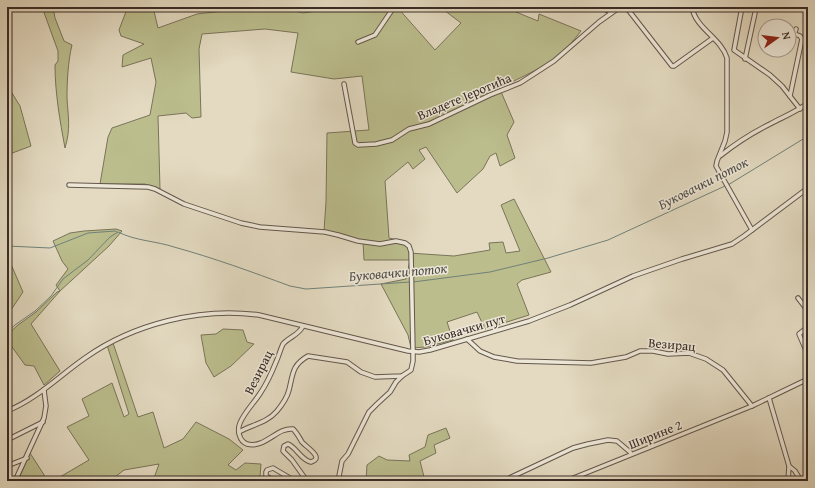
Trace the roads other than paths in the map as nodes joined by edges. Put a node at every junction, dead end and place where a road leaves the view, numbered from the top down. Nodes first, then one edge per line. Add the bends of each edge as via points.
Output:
1 (394, 7) edge
2 (599, 7) edge
3 (620, 7) edge
4 (626, 7) edge
5 (692, 7) edge
6 (742, 7) edge
7 (611, 12) junction
8 (755, 13) dead end
9 (797, 34) edge
10 (713, 38) junction
11 (358, 42) dead end
12 (745, 59) junction
13 (344, 84) dead end
14 (790, 96) junction
15 (808, 103) edge
16 (800, 109) junction
17 (719, 157) junction
18 (69, 185) dead end
19 (808, 188) edge
20 (752, 230) junction
21 (798, 298) dead end
22 (808, 311) edge
23 (303, 326) junction
24 (808, 327) edge
25 (467, 339) junction
26 (414, 352) junction
27 (808, 355) edge
28 (402, 376) junction
29 (808, 379) edge
30 (44, 390) junction
31 (769, 398) junction
32 (752, 406) junction
33 (7, 411) edge
34 (43, 422) junction
35 (239, 432) junction
36 (7, 440) edge
37 (631, 454) junction
38 (27, 458) junction
39 (7, 466) edge
40 (789, 466) junction
41 (16, 481) edge
42 (275, 481) edge
43 (295, 481) edge
44 (307, 481) edge
45 (338, 481) edge
46 (503, 481) edge
47 (566, 481) edge
48 (788, 481) edge
49 (801, 481) edge

1 - 11 street via 375,35
2 - 7 street
3 - 7 street, Владете Јеротића
4 - 10 street via 672,66
5 - 10 street via 697,20
6 - 12 street via 734,50
7 - 13 street, Владете Јеротића via 554,61 520,83 429,124 409,129 392,140 358,145 355,143
8 - 12 street
9 - 14 street via 802,39
10 - 17 street via 724,50 728,62 728,124
12 - 14 street via 770,75
14 - 16 street
15 - 16 street
16 - 17 street via 750,136
17 - 20 street via 716,168
18 - 26 street via 155,189 184,204 260,227 325,232 380,244 396,241 405,243 411,252
19 - 20 street, Буковачки пут
20 - 25 street, Буковачки пут via 728,246 633,276 528,321
21 - 22 street
23 - 26 street, Буковачки пут
23 - 30 street, Буковачки пут via 243,313 217,313 181,318 150,326 96,350
23 - 35 street, Везирац via 301,331 283,345 261,392 239,424
24 - 27 street via 799,334
25 - 26 street, Буковачки пут
25 - 32 street, Везирац via 480,351 494,357 517,361 592,363 626,357 640,351 689,353 706,359 723,370
26 - 28 street via 411,370
28 - 35 street via 375,377 361,372 347,362 308,356 294,370 285,400 275,413 261,423
28 - 45 street via 369,412 342,460
29 - 31 street
30 - 33 street, Буковачки пут
30 - 34 street via 46,406
31 - 32 street
31 - 40 street
32 - 37 street, Ширине 2
34 - 36 street
34 - 38 street
35 - 44 street via 242,440 250,444 265,442 283,430 293,429 315,454 315,460 305,460 288,444 284,446 283,451
37 - 46 street via 617,441 588,444 573,448
37 - 47 street, Ширине 2
38 - 39 street
38 - 41 street
40 - 48 street
40 - 49 street
42 - 43 street via 266,476 267,470 273,468

